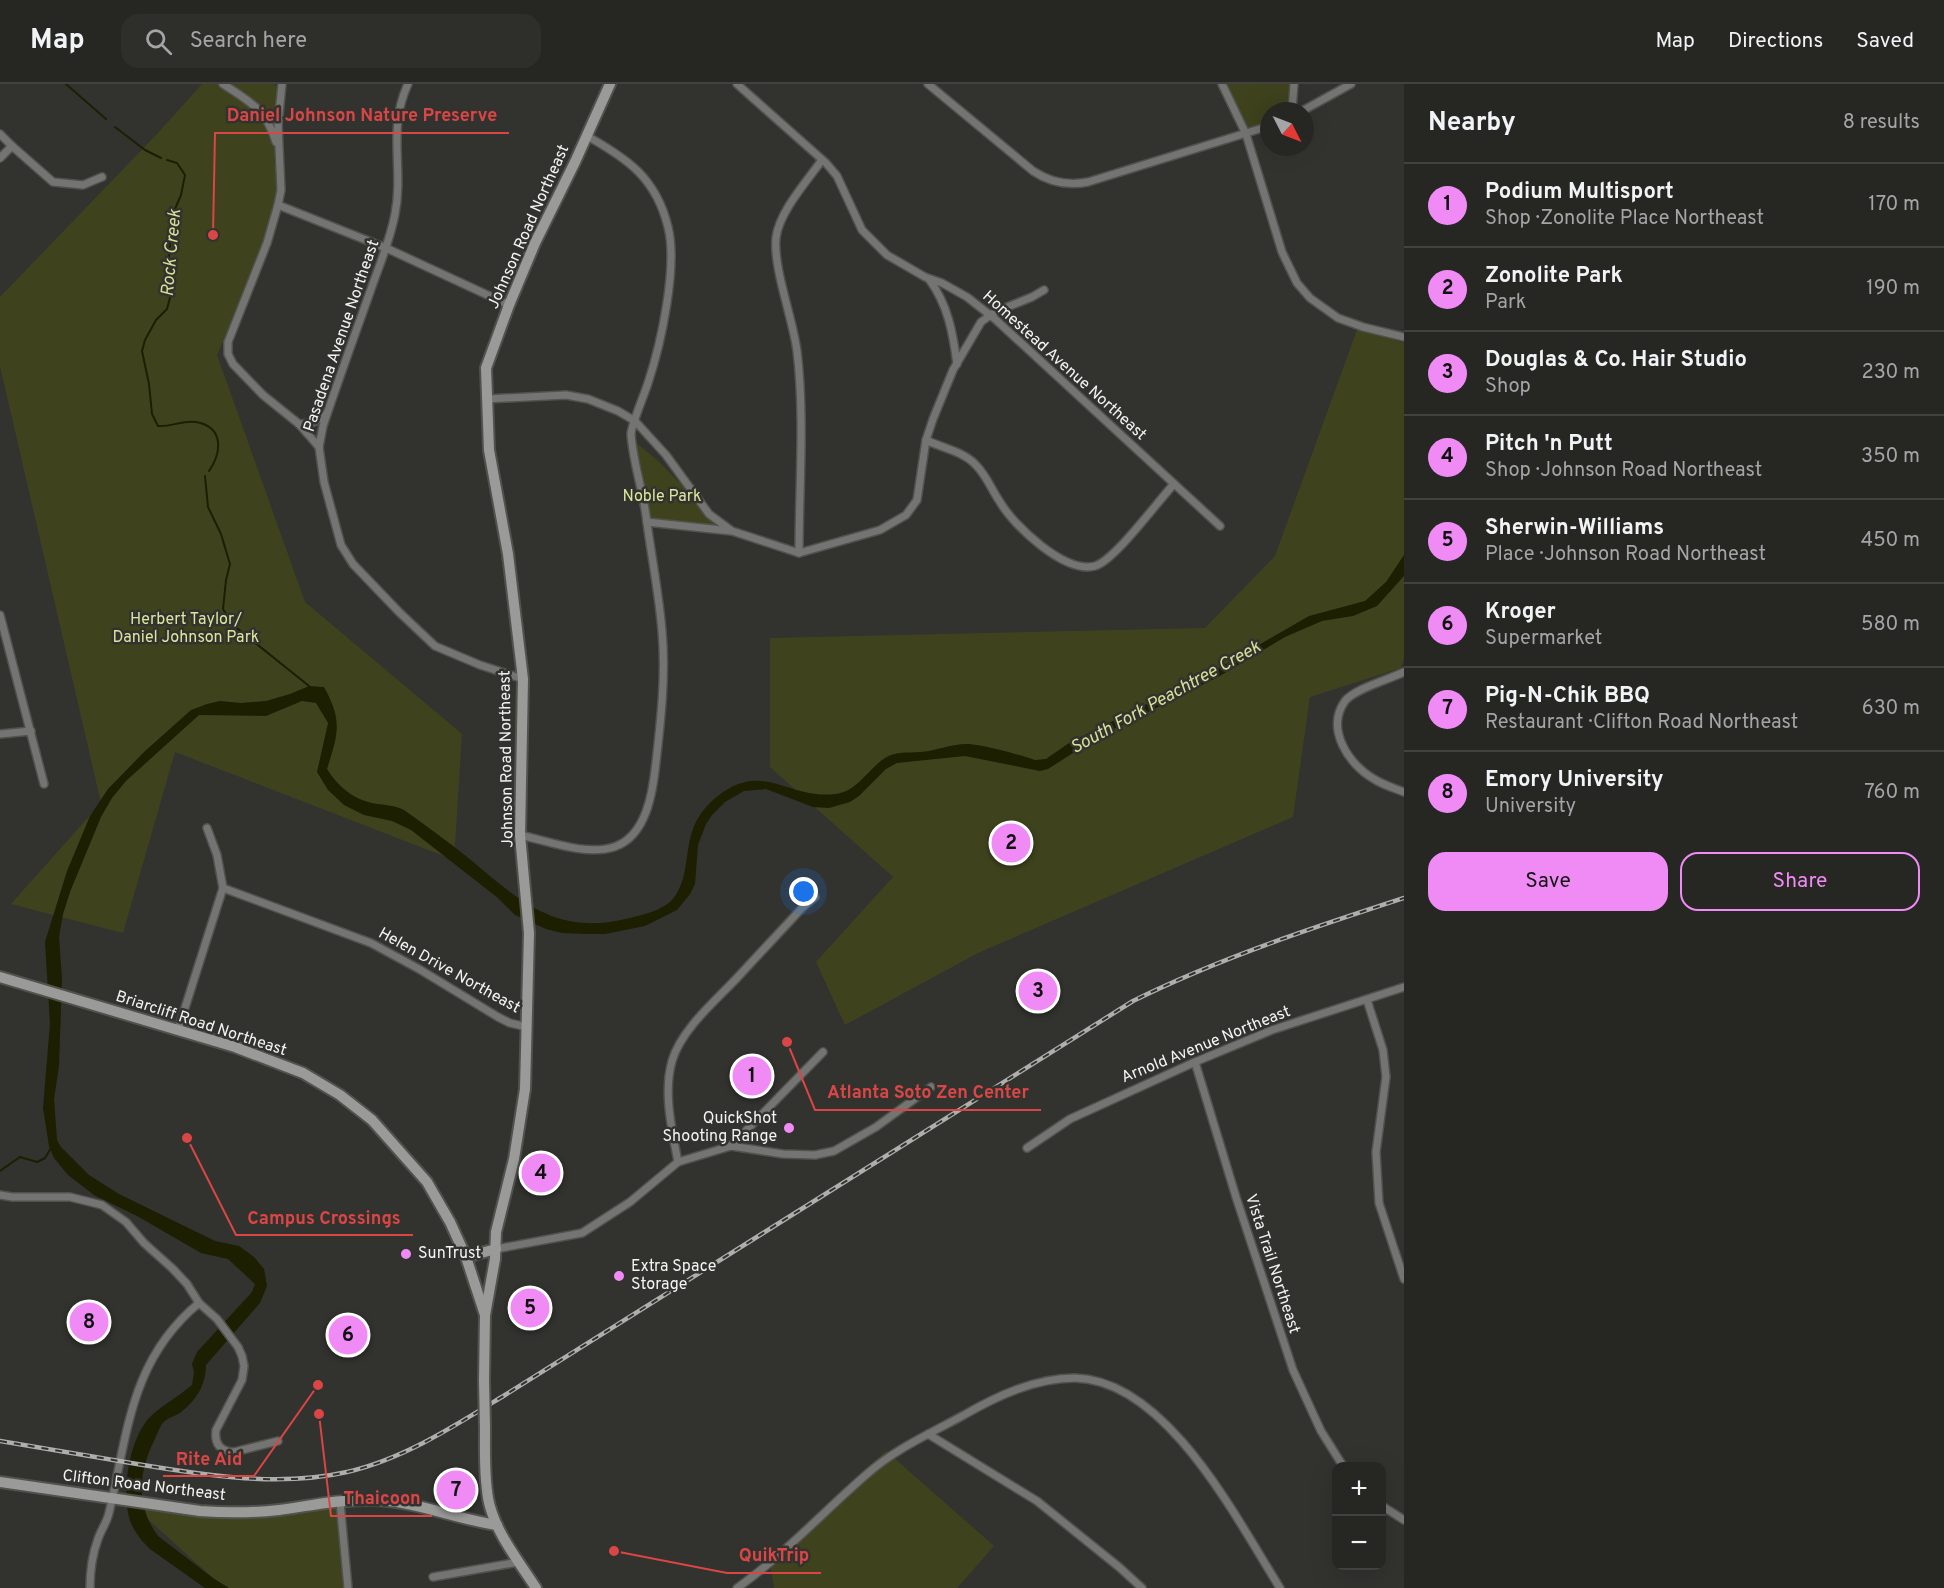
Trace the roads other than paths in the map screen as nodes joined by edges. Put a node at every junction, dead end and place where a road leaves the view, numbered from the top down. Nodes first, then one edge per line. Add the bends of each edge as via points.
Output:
1 (223, 84) edge
2 (282, 84) edge
3 (408, 84) edge
4 (610, 84) edge
5 (737, 84) edge
6 (928, 84) edge
7 (1222, 84) edge
8 (1294, 84) edge
9 (1350, 84) edge
10 (1293, 102) edge
11 (1314, 104) edge
12 (1260, 129) edge
13 (0, 134) edge
14 (1246, 134) junction
15 (587, 136) junction
16 (12, 146) junction
17 (278, 149) junction
18 (0, 158) edge
19 (822, 160) junction
20 (102, 177) dead end
21 (278, 205) junction
22 (386, 248) junction
23 (928, 278) junction
24 (1044, 290) dead end
25 (509, 305) junction
26 (990, 315) junction
27 (1404, 338) edge
28 (957, 364) junction
29 (486, 399) junction
30 (327, 412) junction
31 (636, 421) junction
32 (299, 424) junction
33 (926, 440) junction
34 (319, 447) junction
35 (1174, 484) junction
36 (647, 522) junction
37 (1220, 526) dead end
38 (732, 531) junction
39 (799, 553) junction
40 (0, 615) edge
41 (1404, 672) edge
42 (523, 679) junction
43 (31, 731) junction
44 (0, 734) edge
45 (44, 784) dead end
46 (1404, 792) edge
47 (207, 828) dead end
48 (520, 835) junction
49 (223, 888) junction
50 (815, 897) dead end
51 (0, 977) edge
52 (1404, 987) edge
53 (1367, 1000) junction
54 (527, 1027) junction
55 (178, 1030) junction
56 (823, 1052) dead end
57 (1195, 1062) junction
58 (931, 1087) dead end
59 (731, 1146) junction
60 (1026, 1148) dead end
61 (678, 1162) junction
62 (0, 1194) edge
63 (496, 1249) junction
64 (466, 1257) junction
65 (1404, 1279) edge
66 (199, 1303) junction
67 (485, 1315) junction
68 (928, 1434) junction
69 (278, 1441) dead end
70 (1340, 1462) edge
71 (0, 1482) edge
72 (112, 1498) junction
73 (340, 1502) junction
74 (1386, 1509) edge
75 (1404, 1521) edge
76 (497, 1526) junction
77 (519, 1562) junction
78 (433, 1578) dead end
79 (90, 1585) edge
80 (348, 1588) edge
81 (536, 1588) edge
82 (737, 1588) edge
83 (1142, 1588) edge
84 (1280, 1588) edge

1 - 17 street via 266,116
2 - 17 street
3 - 22 street, Pasadena Avenue Northeast via 399,106 395,145 399,183 396,214
4 - 15 main road, Johnson Road Northeast
5 - 19 street, Homestead Avenue Northeast
6 - 14 street via 1034,171 1056,182 1088,182
7 - 14 street
8 - 10 street
9 - 11 street
12 - 14 street
13 - 16 street
14 - 27 street via 1282,252 1297,283 1338,318
15 - 25 main road, Johnson Road Northeast
15 - 31 street via 647,179 669,228 672,258 668,298 652,372
16 - 18 street
16 - 20 street via 53,182 83,186
17 - 21 street
19 - 23 street, Homestead Avenue Northeast via 837,176 862,230 887,255
19 - 39 street via 785,214 776,238 797,352 801,408
21 - 22 street
21 - 32 street via 228,342 228,354 249,381
22 - 25 street
22 - 30 street, Pasadena Avenue Northeast
23 - 26 street, Homestead Avenue Northeast via 967,297
23 - 28 street via 950,320
24 - 26 street
25 - 29 main road, Johnson Road Northeast via 486,368
26 - 28 street via 981,322
26 - 35 street, Homestead Avenue Northeast
28 - 33 street
29 - 31 street via 566,394 598,403
29 - 42 main road, Johnson Road Northeast via 489,450 508,554
30 - 32 street via 318,421
30 - 34 street, Pasadena Avenue Northeast
31 - 36 street via 631,431
31 - 38 street via 709,514
32 - 34 street
33 - 35 street via 963,454 988,479 1000,504 1026,533 1055,556 1081,567 1096,566 1111,556
33 - 39 street via 917,500 906,515 880,530
34 - 42 street, Pasadena Avenue Northeast via 341,545 354,564 435,646
35 - 37 street, Homestead Avenue Northeast
36 - 38 street
36 - 48 street via 662,632 662,713 647,812 636,830 615,846 601,849 566,847
38 - 39 street
40 - 43 street
41 - 46 street via 1345,701 1338,731 1340,743 1360,769
42 - 48 main road, Johnson Road Northeast
43 - 44 street
43 - 45 street
47 - 49 street
48 - 54 main road, Johnson Road Northeast via 529,933
49 - 54 street, Helen Drive Northeast via 371,943 498,1017
49 - 55 street
50 - 61 street via 706,1010 679,1044 669,1086
51 - 55 main road, Briarcliff Road Northeast
52 - 53 street, Arnold Avenue Northeast
53 - 57 street, Arnold Avenue Northeast via 1272,1030
53 - 65 street via 1383,1050 1386,1077 1376,1152 1379,1203
54 - 63 main road, Johnson Road Northeast via 521,1120 496,1233
55 - 64 main road, Briarcliff Road Northeast via 303,1073 372,1120 427,1182
56 - 59 street
57 - 60 street, Arnold Avenue Northeast via 1070,1119
57 - 70 street, Vista Trail Northeast via 1293,1370
58 - 59 street via 876,1127 834,1151 783,1154
59 - 61 street
61 - 63 street via 630,1202 582,1233
62 - 66 street via 70,1197 102,1204 126,1221 173,1269
63 - 64 main road
63 - 67 main road, Johnson Road Northeast
64 - 67 main road, Briarcliff Road Northeast
66 - 69 street via 217,1318 243,1360 242,1380 216,1430 216,1442 222,1449 234,1452
66 - 72 street via 173,1328 139,1385
67 - 76 main road, Briarcliff Road Northeast, bridge via 485,1471 488,1500
68 - 82 street via 868,1472
68 - 83 street via 1037,1501
68 - 84 street via 1014,1390 1075,1378 1103,1383 1134,1398 1186,1444
71 - 72 main road, Clifton Road Northeast
72 - 73 main road, Clifton Road Northeast via 227,1513
72 - 79 street via 92,1556
73 - 76 main road, Clifton Road Northeast via 401,1503
73 - 80 street
74 - 75 street
76 - 77 main road, Briarcliff Road Northeast
77 - 78 street
77 - 81 main road, Briarcliff Road Northeast

